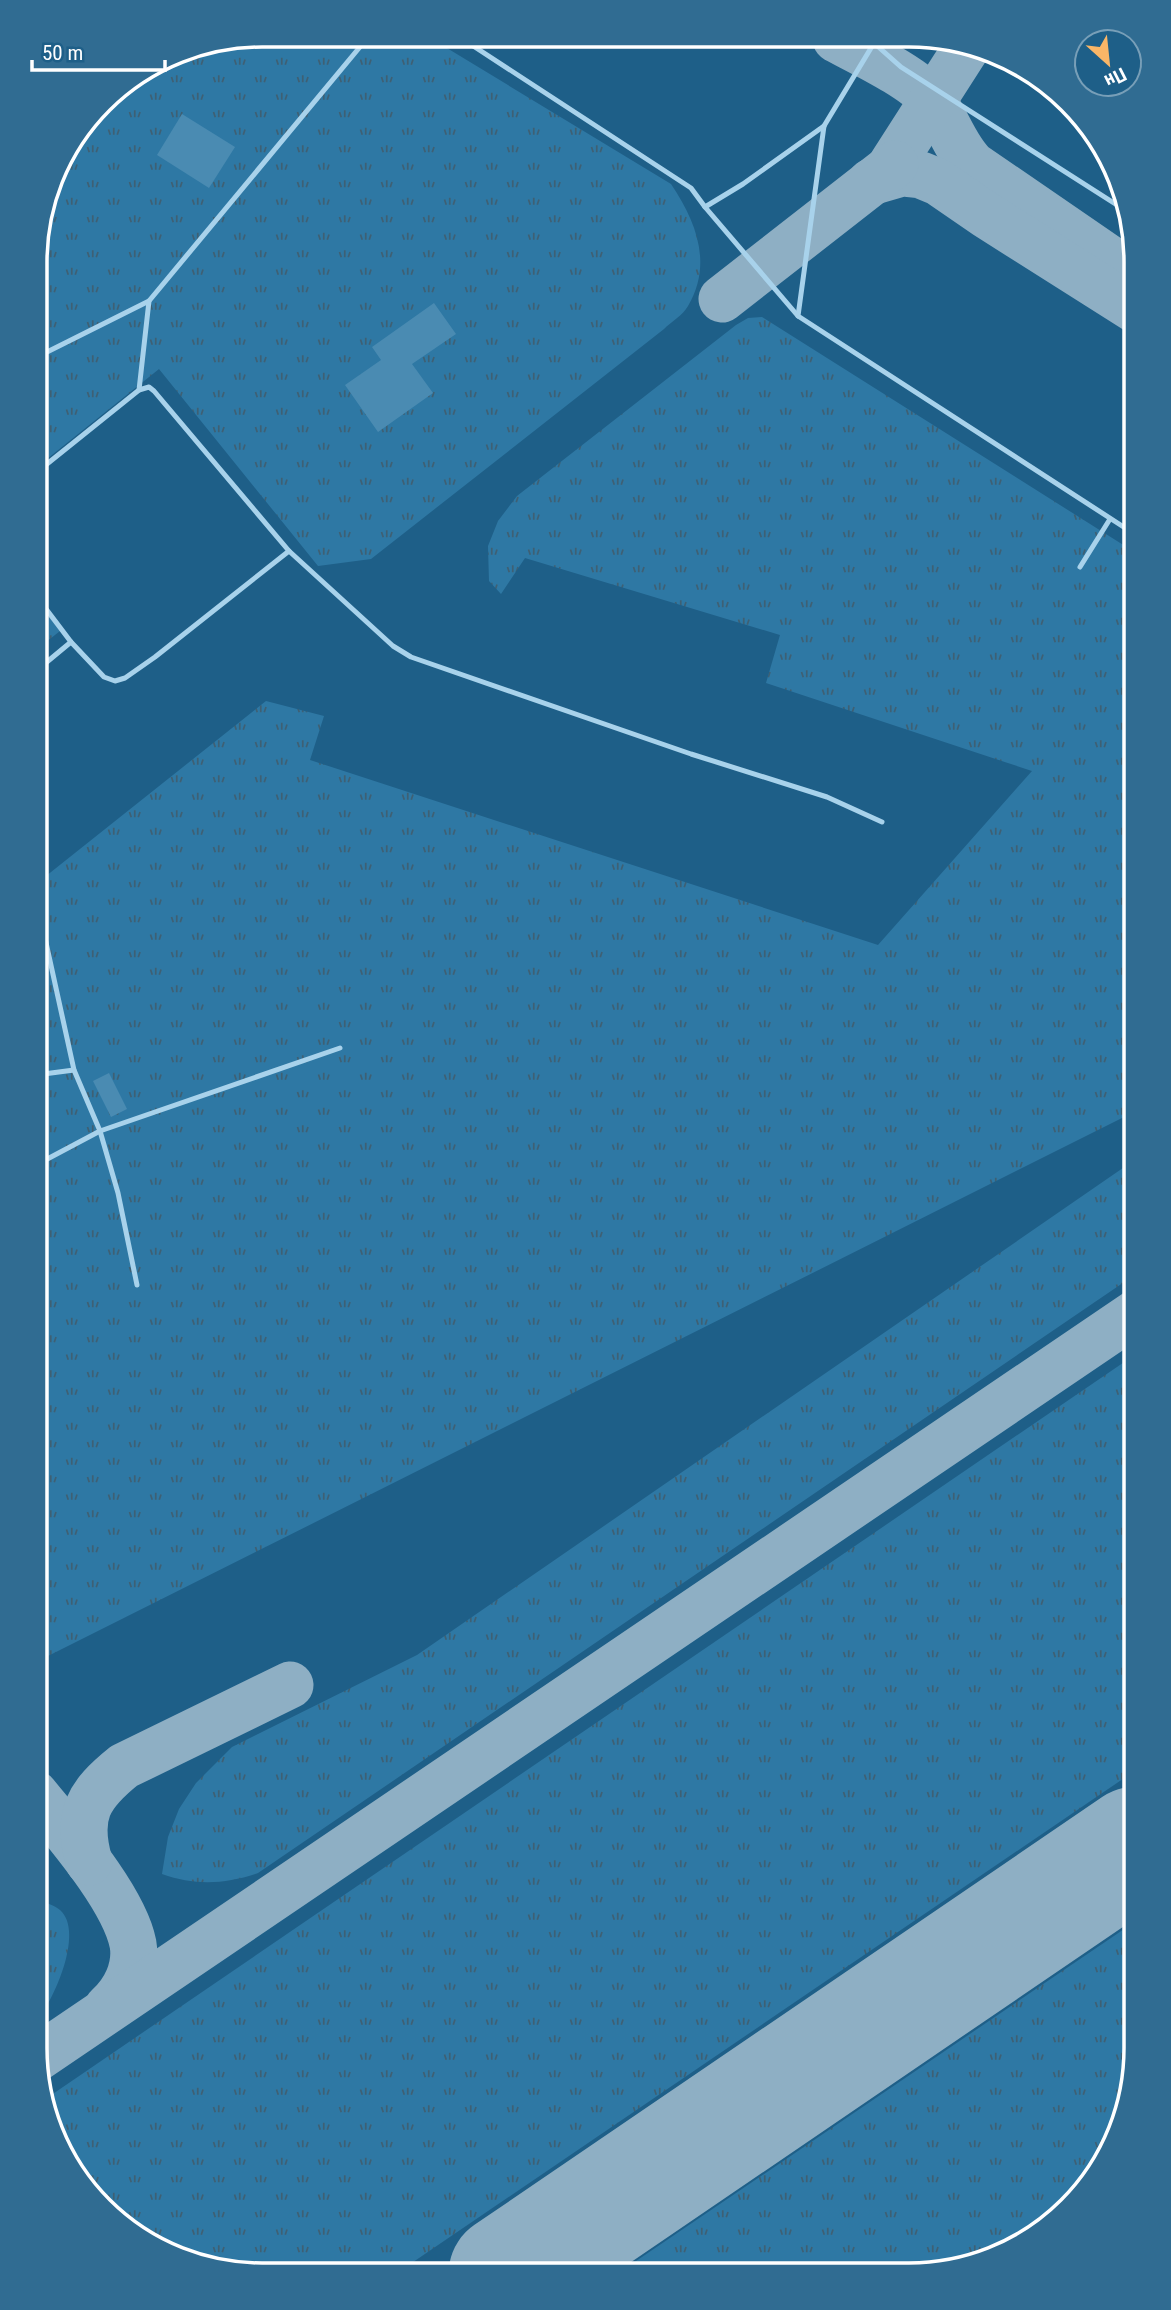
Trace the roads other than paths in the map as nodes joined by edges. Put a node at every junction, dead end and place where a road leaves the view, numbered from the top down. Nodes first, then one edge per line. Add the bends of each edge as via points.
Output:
1 (360, 47) edge
2 (475, 47) edge
3 (870, 47) edge
4 (879, 47) edge
5 (824, 126) junction
6 (1115, 204) edge
7 (705, 206) junction
8 (149, 301) junction
9 (798, 316) junction
10 (47, 352) edge
11 (139, 390) junction
12 (47, 464) edge
13 (1110, 519) junction
14 (1124, 528) edge
15 (289, 551) junction
16 (1080, 567) dead end
17 (47, 610) edge
18 (71, 642) junction
19 (47, 662) edge
20 (882, 822) dead end
21 (47, 947) edge
22 (340, 1048) dead end
23 (74, 1070) junction
24 (47, 1074) edge
25 (100, 1131) junction
26 (47, 1159) edge
27 (137, 1285) dead end

1 - 8 lane
2 - 7 lane via 691,188
3 - 5 lane
4 - 6 lane via 901,67
5 - 7 lane
5 - 9 lane
7 - 9 lane
8 - 10 lane
8 - 11 lane
9 - 13 lane
11 - 12 lane
11 - 15 lane via 149,387 155,391
13 - 14 lane
13 - 16 lane
15 - 18 lane via 125,678 104,677
15 - 20 lane via 393,646 411,657 827,797
17 - 18 lane
18 - 19 lane
21 - 23 lane
22 - 25 lane
23 - 24 lane
23 - 25 lane
25 - 26 lane
25 - 27 lane

